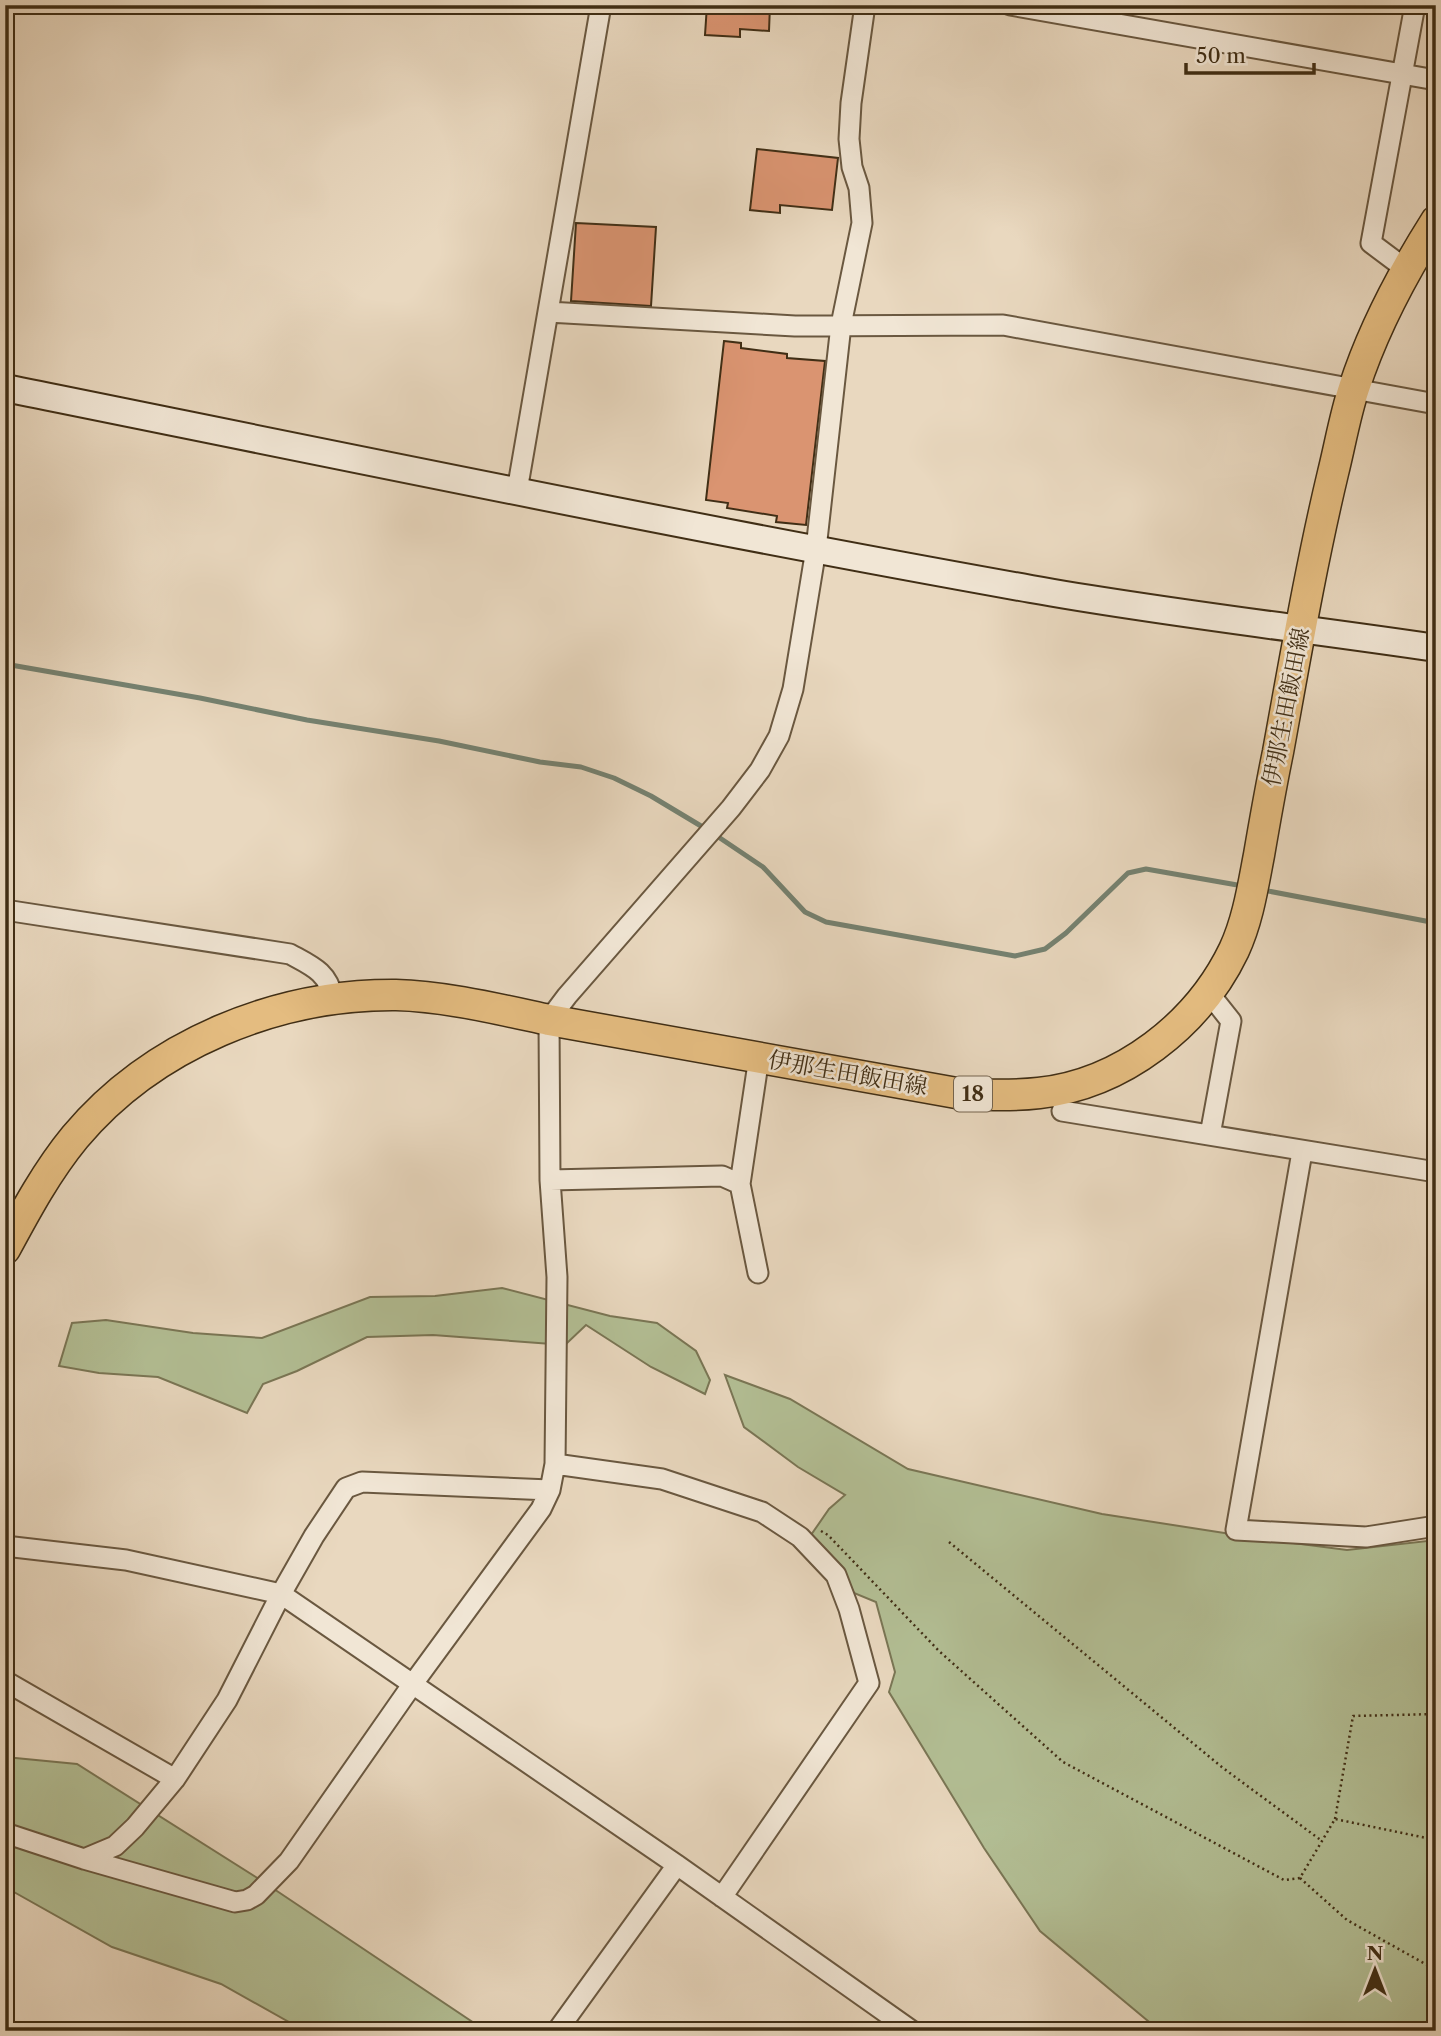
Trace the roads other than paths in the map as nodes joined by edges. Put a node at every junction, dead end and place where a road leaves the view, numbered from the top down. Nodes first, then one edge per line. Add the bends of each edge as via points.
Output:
1 (601, 5) edge
2 (865, 5) edge
3 (1010, 5) edge
4 (1416, 5) edge
5 (1403, 74) junction
6 (1436, 80) edge
7 (1436, 221) edge
8 (1407, 270) junction
9 (548, 312) junction
10 (841, 325) junction
11 (5, 388) edge
12 (1353, 389) junction
13 (1436, 404) edge
14 (517, 491) junction
15 (816, 549) junction
16 (1300, 630) junction
17 (1436, 648) edge
18 (5, 910) edge
19 (1208, 992) junction
20 (333, 998) junction
21 (548, 1020) junction
22 (759, 1057) junction
23 (1062, 1111) dead end
24 (1210, 1135) junction
25 (1302, 1152) junction
26 (1436, 1172) edge
27 (550, 1180) junction
28 (740, 1185) junction
29 (5, 1250) edge
30 (758, 1273) dead end
31 (555, 1464) junction
32 (550, 1490) junction
33 (1436, 1526) edge
34 (5, 1546) edge
35 (281, 1594) junction
36 (5, 1681) edge
37 (412, 1685) junction
38 (175, 1779) junction
39 (5, 1833) edge
40 (84, 1859) junction
41 (677, 1865) junction
42 (722, 1897) junction
43 (557, 2031) edge
44 (912, 2031) edge

1 - 9 street
2 - 10 street via 849,139 862,223
3 - 5 street
4 - 5 street
5 - 6 street
5 - 8 street via 1371,243
7 - 8 main road, 伊那生田飯田線 / 18
8 - 12 main road, 伊那生田飯田線 / 18
9 - 10 street via 782,326
9 - 14 street
10 - 12 street via 1003,325
10 - 15 street
11 - 14 street
12 - 13 street
12 - 16 main road, 伊那生田飯田線 / 18
14 - 15 street
15 - 16 street via 1034,590
15 - 21 street via 793,689 779,736 760,771
16 - 17 street
16 - 19 main road, 伊那生田飯田線 / 18 via 1249,905 1234,950
18 - 20 street via 290,954 315,967 330,983
19 - 22 main road, 伊那生田飯田線 / 18 via 1168,1035 1126,1065 1041,1093 962,1094
19 - 24 street via 1231,1021
20 - 21 main road, 伊那生田飯田線 / 18 via 398,995
20 - 29 main road, 伊那生田飯田線 / 18 via 222,1029 135,1081 57,1160
21 - 22 main road, 伊那生田飯田線 / 18
21 - 27 street
22 - 28 street
23 - 24 street
24 - 25 street
25 - 26 street
25 - 33 street via 1236,1530 1366,1538
27 - 28 street via 722,1176
27 - 31 street via 557,1277
28 - 30 street
31 - 32 street
31 - 42 street via 662,1479 762,1512 800,1537 836,1575 869,1683
32 - 35 street via 362,1482 346,1488
32 - 37 street via 541,1509
34 - 35 street via 126,1560
35 - 37 street
35 - 38 street via 227,1700
36 - 38 street
37 - 40 street via 289,1861 256,1895 235,1902
37 - 41 street
38 - 40 street via 115,1846
39 - 40 street
41 - 42 street
41 - 43 street
42 - 44 street

